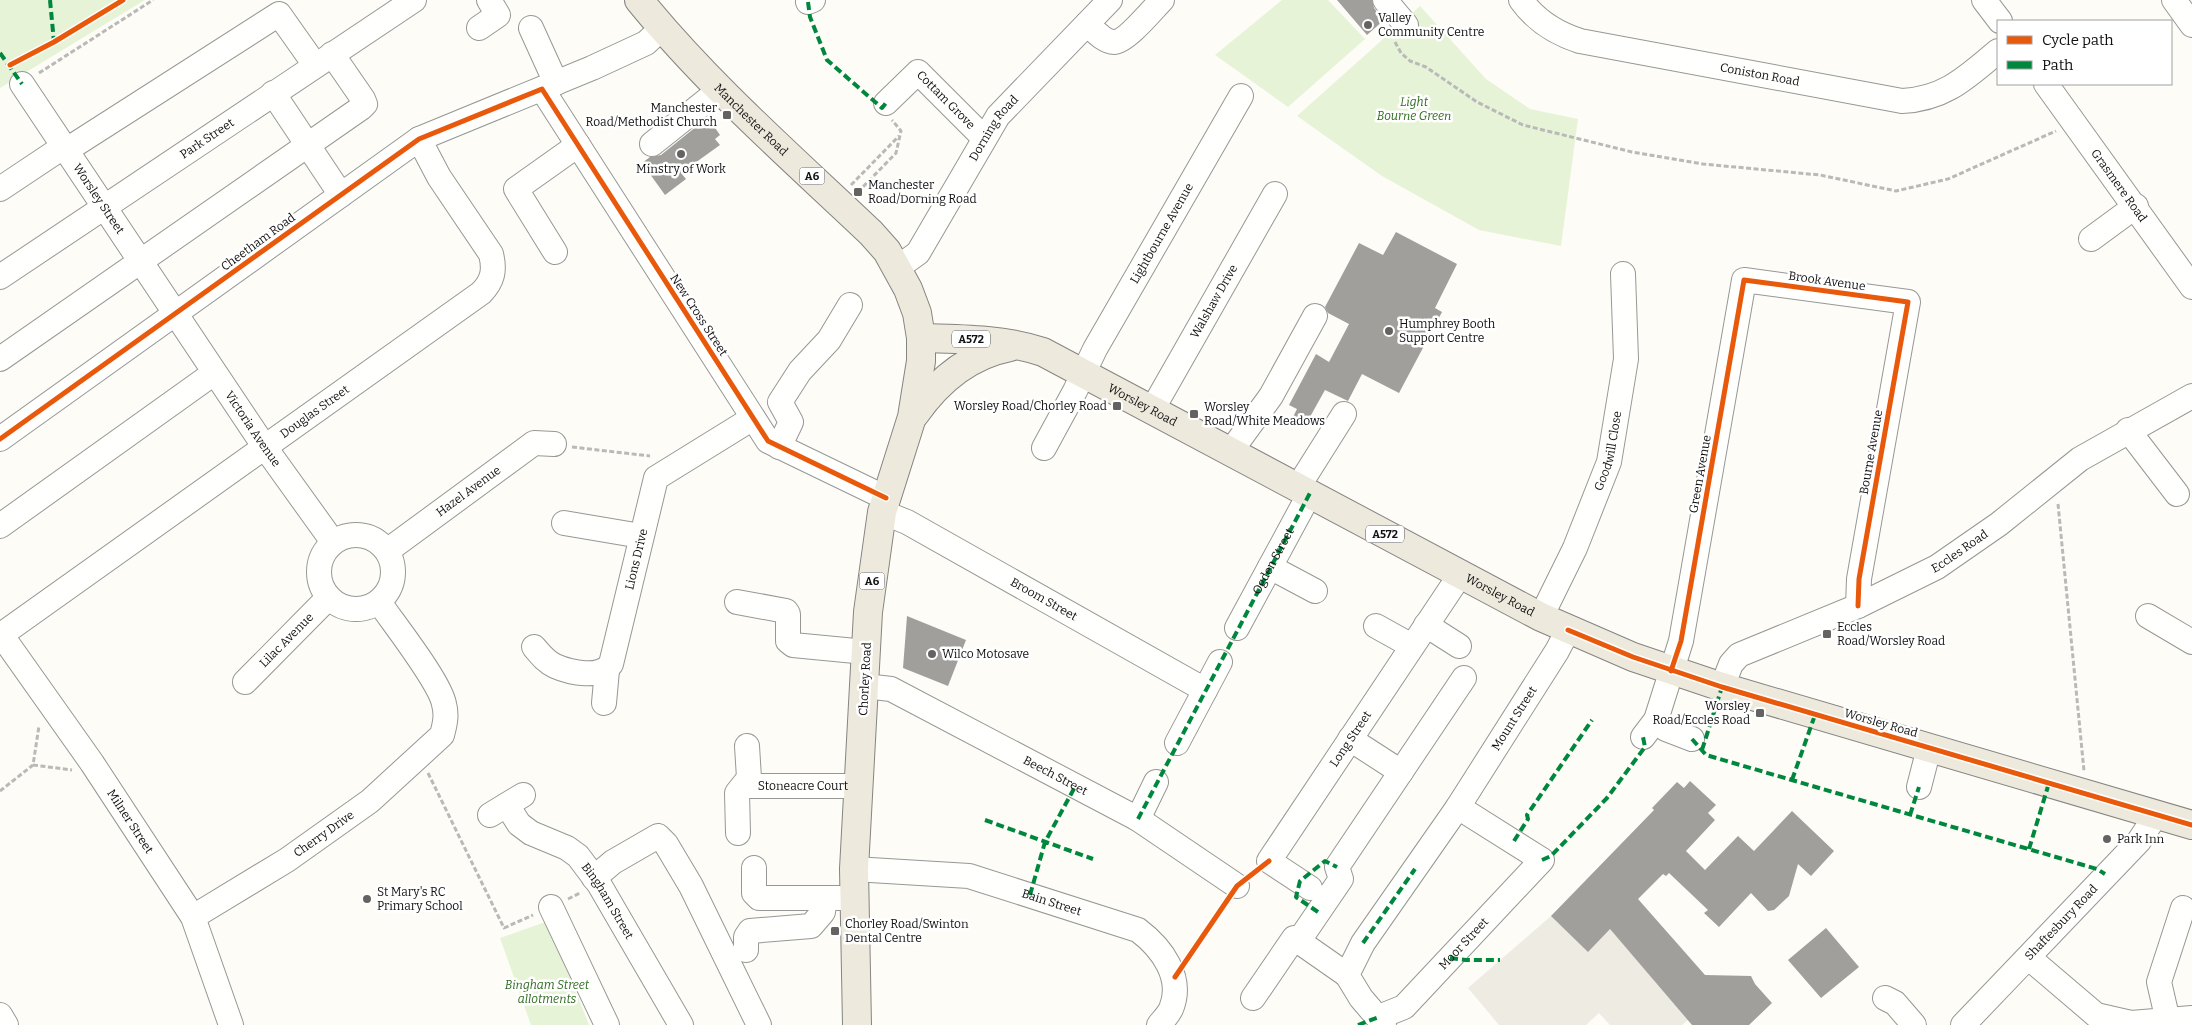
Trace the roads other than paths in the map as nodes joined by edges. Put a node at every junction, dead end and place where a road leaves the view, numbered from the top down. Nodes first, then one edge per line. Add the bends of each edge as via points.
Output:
1 (414, 0) edge
2 (489, 0) edge
3 (639, 0) edge
4 (1162, 0) edge
5 (1385, 0) edge
6 (1521, 0) edge
7 (1984, 0) edge
8 (2174, 0) edge
9 (1108, 1) edge
10 (1999, 20) edge
11 (1087, 24) junction
12 (2192, 25) edge
13 (1406, 26) road end
14 (479, 28) dead end
15 (531, 28) dead end
16 (662, 28) junction
17 (1997, 52) edge
18 (324, 59) junction
19 (22, 84) road end
20 (2047, 85) edge
21 (549, 86) junction
22 (721, 89) junction
23 (273, 93) junction
24 (1240, 96) dead end
25 (886, 108) road end
26 (984, 138) junction
27 (419, 139) junction
28 (652, 144) dead end
29 (578, 145) junction
30 (308, 146) junction
31 (64, 149) junction
32 (0, 189) edge
33 (1275, 194) dead end
34 (341, 195) junction
35 (2136, 206) junction
36 (103, 207) junction
37 (2091, 239) dead end
38 (555, 252) dead end
39 (139, 262) junction
40 (897, 268) junction
41 (1623, 274) dead end
42 (0, 277) edge
43 (1744, 280) joint
44 (2192, 287) edge
45 (1908, 302) joint
46 (850, 305) dead end
47 (174, 314) junction
48 (1315, 316) dead end
49 (921, 338) junction
50 (1020, 344) junction
51 (0, 359) edge
52 (1084, 372) junction
53 (214, 373) junction
54 (2192, 396) edge
55 (1152, 410) junction
56 (1344, 414) dead end
57 (912, 417) junction
58 (753, 418) junction
59 (2128, 430) junction
60 (0, 439) edge
61 (554, 444) road end
62 (264, 446) junction
63 (779, 447) junction
64 (1044, 448) dead end
65 (1231, 451) junction
66 (1304, 490) junction
67 (2177, 494) dead end
68 (884, 505) junction
69 (564, 523) dead end
70 (0, 526) edge
71 (641, 536) junction
72 (334, 542) junction
73 (387, 551) junction
74 (1270, 567) junction
75 (1460, 574) junction
76 (1315, 591) dead end
77 (328, 598) junction
78 (379, 602) junction
79 (738, 602) dead end
80 (1858, 606) junction
81 (2148, 616) dead end
82 (1541, 617) junction
83 (1426, 624) junction
84 (1376, 626) dead end
85 (1237, 628) dead end
86 (1568, 630) junction
87 (1, 634) edge
88 (2192, 642) edge
89 (1412, 646) junction
90 (1459, 646) dead end
91 (534, 647) dead end
92 (866, 652) junction
93 (1220, 662) dead end
94 (607, 670) junction
95 (1671, 671) junction
96 (1464, 678) dead end
97 (245, 682) dead end
98 (865, 686) junction
99 (1722, 687) junction
100 (1205, 690) junction
101 (604, 703) dead end
102 (1350, 738) junction
103 (1692, 739) dead end
104 (1177, 742) dead end
105 (747, 746) dead end
106 (1930, 748) junction
107 (1401, 772) junction
108 (1156, 782) dead end
109 (745, 786) junction
110 (859, 786) junction
111 (1919, 787) dead end
112 (506, 805) dead end
113 (1458, 807) junction
114 (2156, 815) junction
115 (1138, 819) junction
116 (2192, 825) edge
117 (738, 833) dead end
118 (754, 868) dead end
119 (854, 869) junction
120 (596, 881) junction
121 (1237, 886) dead end
122 (1310, 888) dead end
123 (825, 898) junction
124 (854, 898) junction
125 (551, 907) road end
126 (2183, 908) dead end
127 (193, 917) junction
128 (1298, 942) junction
129 (746, 950) dead end
130 (2029, 958) junction
131 (1346, 975) junction
132 (1253, 998) dead end
133 (1885, 998) dead end
134 (0, 1015) edge
135 (2192, 1018) edge
136 (1381, 1021) edge
137 (2168, 1022) junction
138 (6, 1025) edge
139 (231, 1025) edge
140 (606, 1025) edge
141 (681, 1025) edge
142 (759, 1025) edge
143 (857, 1025) edge
144 (1159, 1025) edge
145 (1914, 1025) edge
146 (1963, 1025) edge

1 - 18 street, Park Street
2 - 14 street via 498,15
3 - 16 main road, Manchester Road / A6
4 - 11 street via 1123,39 1113,42
5 - 13 street
6 - 17 street, Coniston Road via 1538,20 1580,41 1902,100 1926,98 1951,88
7 - 10 street
8 - 12 street
9 - 11 street, Dorning Road
11 - 26 street, Dorning Road via 998,116
15 - 21 street, New Cross Street
16 - 21 street, Cheetham Road via 646,43
16 - 22 main road, Manchester Road / A6
18 - 23 street, Park Street
18 - 30 street via 365,104
18 - 31 street via 278,14
19 - 31 street, Worsley Street
20 - 35 street, Grasmere Road
21 - 27 street, Cheetham Road
21 - 29 street, New Cross Street
22 - 28 street
22 - 40 main road, Manchester Road / A6 via 871,233
23 - 30 street
23 - 36 street, Park Street
24 - 52 street, Lightbourne Avenue
25 - 26 street, Cottam Grove via 918,72
26 - 40 street, Dorning Road via 918,253
27 - 34 street, Cheetham Road
27 - 62 street, Douglas Street via 439,177 491,254 494,265 488,286
29 - 38 street via 516,189
29 - 58 street, New Cross Street
30 - 34 street
30 - 39 street
31 - 32 street
31 - 36 street, Worsley Street
33 - 55 street, Walshaw Drive
34 - 47 street, Cheetham Road
35 - 37 street
35 - 44 street, Grasmere Road
36 - 39 street, Worsley Street
36 - 42 street, Park Street
39 - 47 street, Worsley Street
39 - 51 street
40 - 49 main road, Manchester Road / A6 via 917,313
41 - 82 street, Goodwill Close via 1626,359 1608,462 1575,548
43 - 45 street, Brook Avenue
43 - 95 street, Green Avenue via 1681,641
45 - 80 street, Bourne Avenue via 1859,579
46 - 63 street via 829,340 800,371 780,402 792,422
47 - 53 street, Victoria Avenue
47 - 60 street, Cheetham Road
48 - 65 street via 1271,396
49 - 50 main road, Worsley Road / A572
49 - 57 main road, Chorley Road / A6 via 921,361
50 - 52 main road, Worsley Road / A572
50 - 57 main road via 984,354 962,367 934,390
52 - 55 main road, Worsley Road / A572
52 - 64 street, Lightbourne Avenue
53 - 62 street, Victoria Avenue
53 - 70 street
54 - 59 street, Eccles Road
55 - 65 main road, Worsley Road / A572
56 - 66 street, Ogden Street
57 - 68 main road, Chorley Road / A6
58 - 63 street, New Cross Street via 768,441
58 - 71 street, Lions Drive via 656,478
59 - 67 street
59 - 80 street, Eccles Road via 2055,478 1959,553
61 - 73 street, Hazel Avenue via 534,443
62 - 72 street, Victoria Avenue
62 - 87 street, Douglas Street
63 - 68 street, New Cross Street
65 - 66 main road, Worsley Road / A572
66 - 74 street, Ogden Street
66 - 75 main road, Worsley Road / A572
68 - 92 main road, Chorley Road / A6 via 868,612
68 - 100 street, Broom Street via 907,522
69 - 71 street
71 - 94 street, Lions Drive via 612,664
72 - 73 street via 344,536 368,537
72 - 77 street via 325,551 318,575
73 - 78 street via 394,572 392,584
74 - 76 street
74 - 85 street, Ogden Street
75 - 82 main road, Worsley Road / A572
75 - 83 street, Long Street
77 - 78 street via 347,609 358,610
77 - 97 street, Lilac Avenue
78 - 127 street, Cherry Drive via 437,687 444,703 446,721 442,735 370,801 287,860
79 - 92 street via 786,611 788,640 792,645
80 - 99 street, Eccles Road via 1739,656 1731,664
81 - 88 street
82 - 86 main road, Worsley Road / A572
83 - 89 street, Long Street
83 - 90 street
84 - 89 street
86 - 95 main road, Worsley Road / A572
86 - 113 street, Mount Street via 1558,651
87 - 127 street, Milner Street via 92,763
89 - 102 street, Long Street
91 - 94 street via 555,666 581,672
92 - 98 main road, Chorley Road / A6
93 - 100 street
94 - 101 street, Lions Drive
95 - 99 main road, Worsley Road / A572
95 - 103 street, Green Avenue via 1650,728 1666,729
96 - 107 street
98 - 110 main road, Chorley Road / A6
98 - 115 street, Beech Street via 891,688
99 - 106 main road, Worsley Road / A572
100 - 104 street
102 - 107 street
102 - 122 street, Long Street via 1269,861
105 - 109 street, Stoneacre Court via 749,778
106 - 111 street
106 - 114 main road, Worsley Road / A572
107 - 128 street via 1337,867 1341,879
108 - 115 street
109 - 110 street, Stoneacre Court
109 - 117 street, Stoneacre Court via 737,793
110 - 119 main road, Chorley Road / A6
112 - 120 street, Bingham Street via 531,833 578,856
113 - 131 street, Mount Street via 1363,943
113 - 136 street, Moor Street via 1542,860 1404,1007
114 - 116 main road, Worsley Road / A572
114 - 130 street, Shaftesbury Road via 2139,841
115 - 121 street, Beech Street
118 - 123 street via 754,893 759,898
119 - 124 main road, Chorley Road / A6
119 - 144 street, Bain Street via 969,876 1138,930 1155,942 1175,977 1171,1009
120 - 141 street, Bingham Street
120 - 142 street via 614,862 658,836 691,886
123 - 124 street
123 - 129 street via 824,912 811,926 750,932 746,938
124 - 143 main road, Chorley Road / A6
125 - 140 street
126 - 137 street via 2159,982
127 - 139 street, Milner Street
128 - 131 street
128 - 132 street via 1294,938
130 - 137 street via 2096,1014 2131,1023
130 - 146 street, Shaftesbury Road
131 - 136 street
133 - 145 street via 1895,1003
134 - 138 street
135 - 137 street

